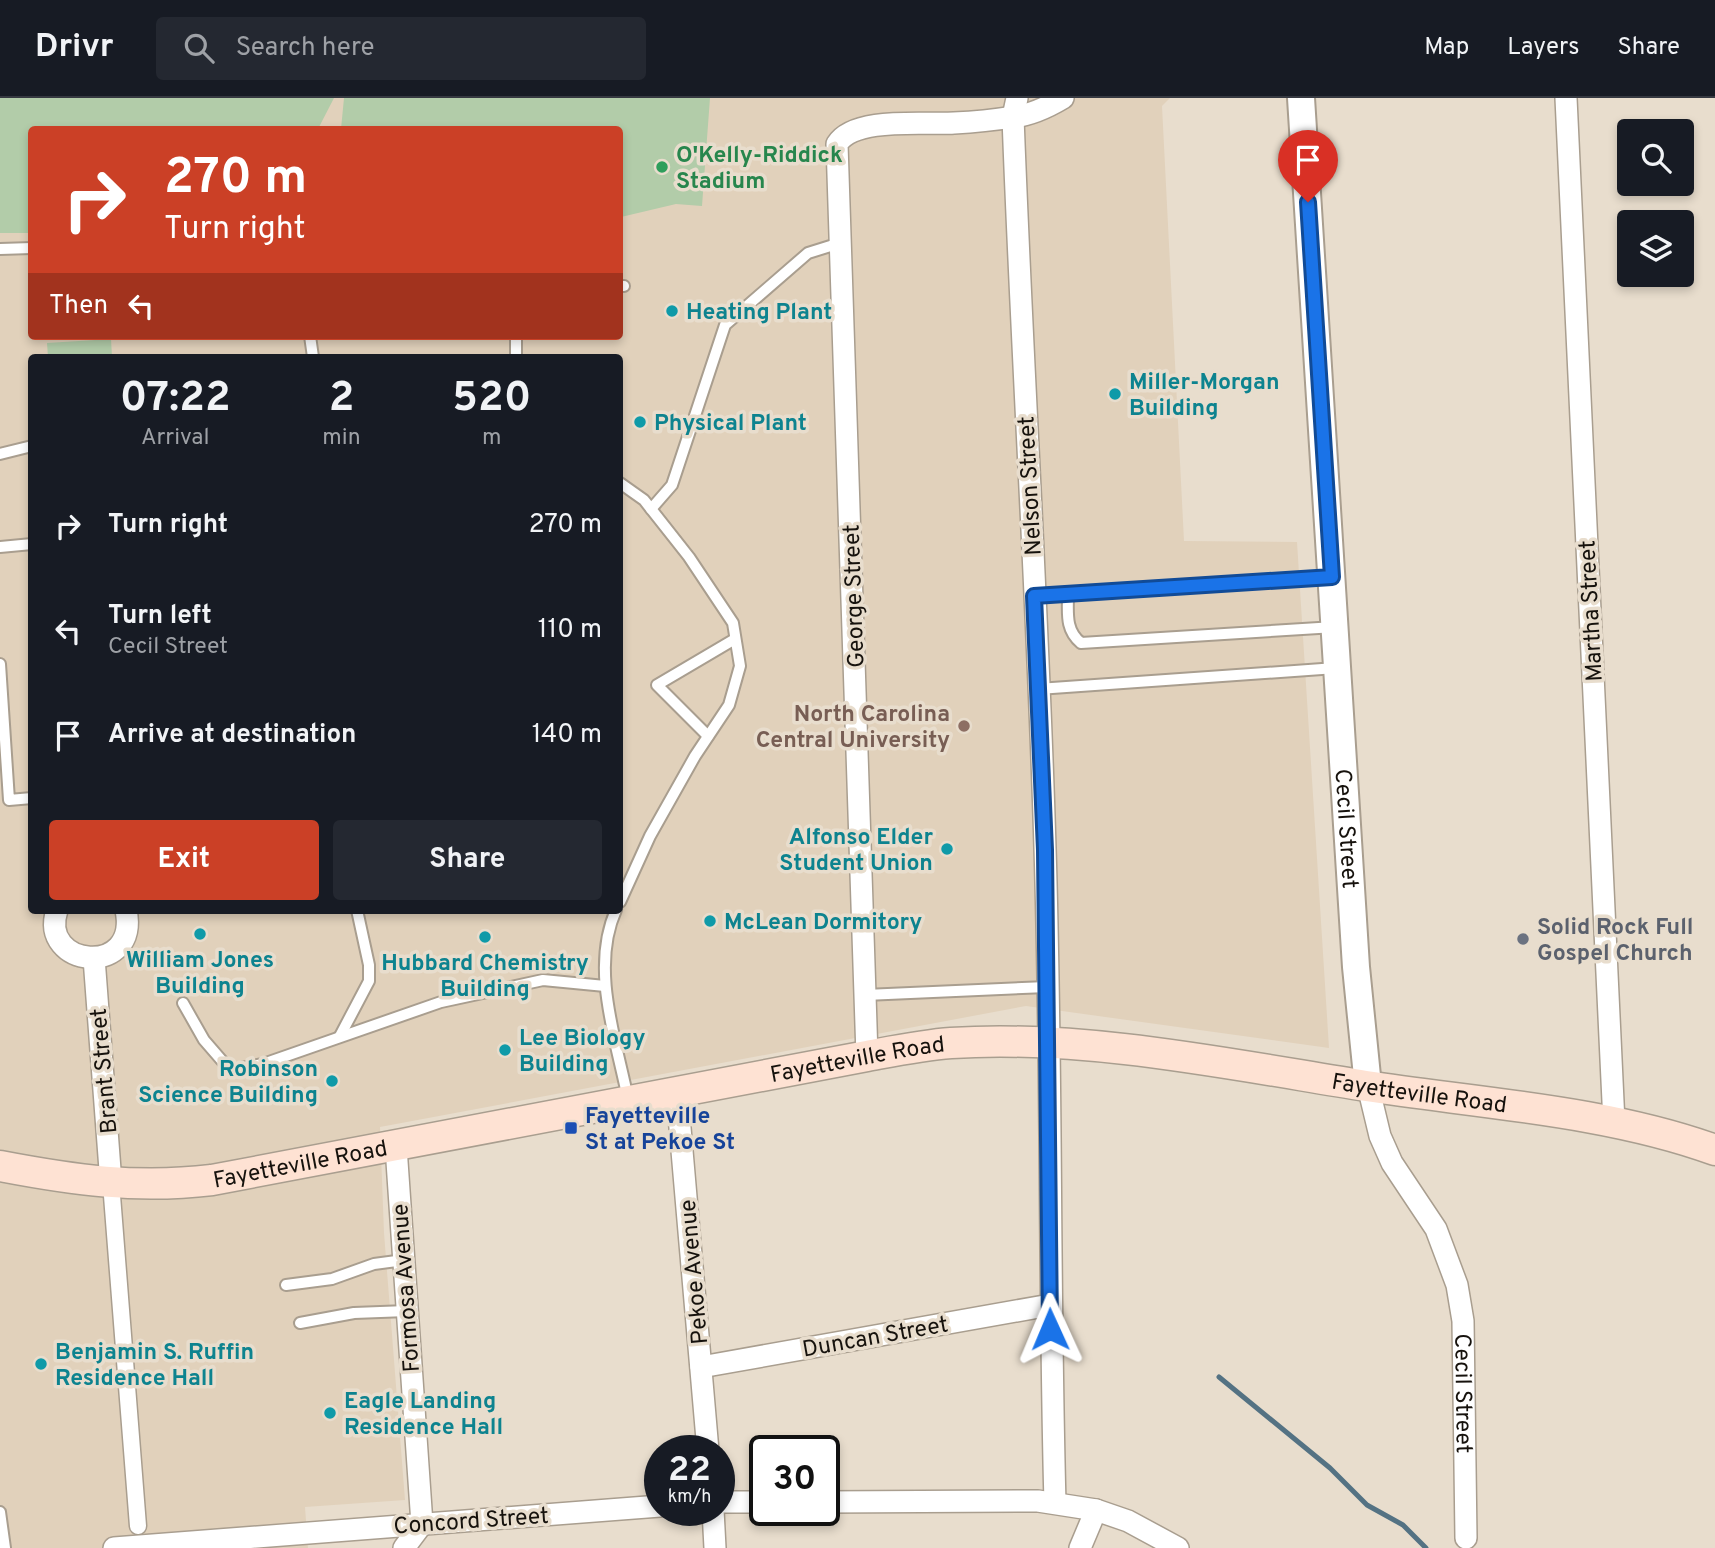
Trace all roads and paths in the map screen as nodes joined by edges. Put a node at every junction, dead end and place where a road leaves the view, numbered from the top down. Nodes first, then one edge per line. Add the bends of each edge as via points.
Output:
1 (1063, 98) edge
2 (1301, 98) edge
3 (1566, 98) edge
4 (1015, 108) edge
5 (840, 243) junction
6 (28, 248) edge
7 (0, 249) edge
8 (28, 447) edge
9 (0, 454) edge
10 (623, 485) edge
11 (652, 509) junction
12 (28, 544) edge
13 (0, 547) edge
14 (1332, 577) junction
15 (1068, 594) junction
16 (1034, 596) junction
17 (1335, 627) junction
18 (735, 639) junction
19 (0, 664) edge
20 (1338, 668) junction
21 (1038, 689) junction
22 (708, 736) junction
23 (28, 798) edge
24 (623, 895) edge
25 (56, 914) edge
26 (127, 914) edge
27 (358, 914) edge
28 (614, 914) edge
29 (94, 958) junction
30 (605, 986) junction
31 (1047, 987) junction
32 (865, 995) junction
33 (183, 1003) dead end
34 (340, 1036) junction
35 (1048, 1043) junction
36 (867, 1056) junction
37 (1367, 1086) junction
38 (677, 1093) junction
39 (629, 1102) junction
40 (1614, 1123) junction
41 (396, 1147) junction
42 (1715, 1150) edge
43 (0, 1166) edge
44 (111, 1183) junction
45 (404, 1260) junction
46 (286, 1285) dead end
47 (1050, 1305) junction
48 (407, 1311) junction
49 (300, 1322) dead end
50 (701, 1367) junction
51 (707, 1435) edge
52 (840, 1502) edge
53 (1055, 1503) junction
54 (644, 1507) edge
55 (1096, 1510) junction
56 (0, 1512) edge
57 (422, 1524) junction
58 (138, 1526) dead end
59 (714, 1526) edge
60 (1466, 1538) dead end
61 (330, 1540) edge
62 (5, 1548) edge
63 (114, 1548) edge
64 (404, 1548) edge
65 (715, 1548) edge
66 (1080, 1548) edge
67 (1178, 1548) edge

1 - 4 street via 1032,113
2 - 14 street, Cecil Street
3 - 40 street, Martha Street
4 - 5 street, George Street via 955,123 876,125 841,137 836,156
4 - 16 street, Nelson Street
5 - 11 lane via 808,253 725,325 672,485
5 - 32 street, George Street
6 - 7 lane
8 - 9 lane
10 - 11 lane
11 - 18 lane via 733,623
12 - 13 lane
14 - 15 lane
14 - 17 street, Cecil Street
15 - 16 lane
15 - 17 lane via 1068,624 1081,643
16 - 21 street, Nelson Street
17 - 20 street, Cecil Street
18 - 22 lane via 740,666 729,705
18 - 22 lane via 657,685
19 - 23 lane via 9,800
20 - 21 lane
20 - 37 street, Cecil Street
21 - 31 street, Nelson Street
22 - 24 lane via 650,835
25 - 29 street via 55,926 64,946 83,958
26 - 29 street via 121,943 114,951
27 - 34 lane via 369,981
28 - 30 lane via 606,932
29 - 44 street, Brant Street
30 - 34 lane via 542,980 441,1002
30 - 39 lane
31 - 32 lane
31 - 35 street, Nelson Street
32 - 36 street, George Street
33 - 34 lane via 204,1040 230,1070 263,1064
35 - 36 main road, Fayetteville Road via 950,1043
35 - 37 main road, Fayetteville Road
35 - 47 street, Nelson Street
36 - 38 main road, Fayetteville Road
37 - 40 main road, Fayetteville Road
37 - 60 street, Cecil Street via 1392,1163 1436,1229 1457,1284 1463,1321
38 - 39 main road, Fayetteville Road
38 - 50 street, Pekoe Avenue
39 - 41 main road, Fayetteville Road
40 - 42 main road, Fayetteville Road
41 - 44 main road, Fayetteville Road via 212,1180 164,1186
41 - 45 street, Formosa Avenue
43 - 44 main road, Fayetteville Road via 59,1179
44 - 58 street
45 - 46 lane via 374,1264 332,1279
45 - 48 street, Formosa Avenue
47 - 50 street, Duncan Street
47 - 53 street, Nelson Street
48 - 49 lane
48 - 57 street, Formosa Avenue
50 - 51 street, Pekoe Avenue
52 - 53 street
53 - 55 street
54 - 57 street, Concord Street
55 - 66 street
55 - 67 street
56 - 62 lane
57 - 61 street, Concord Street
57 - 64 street
59 - 65 street
61 - 63 street, Concord Street

